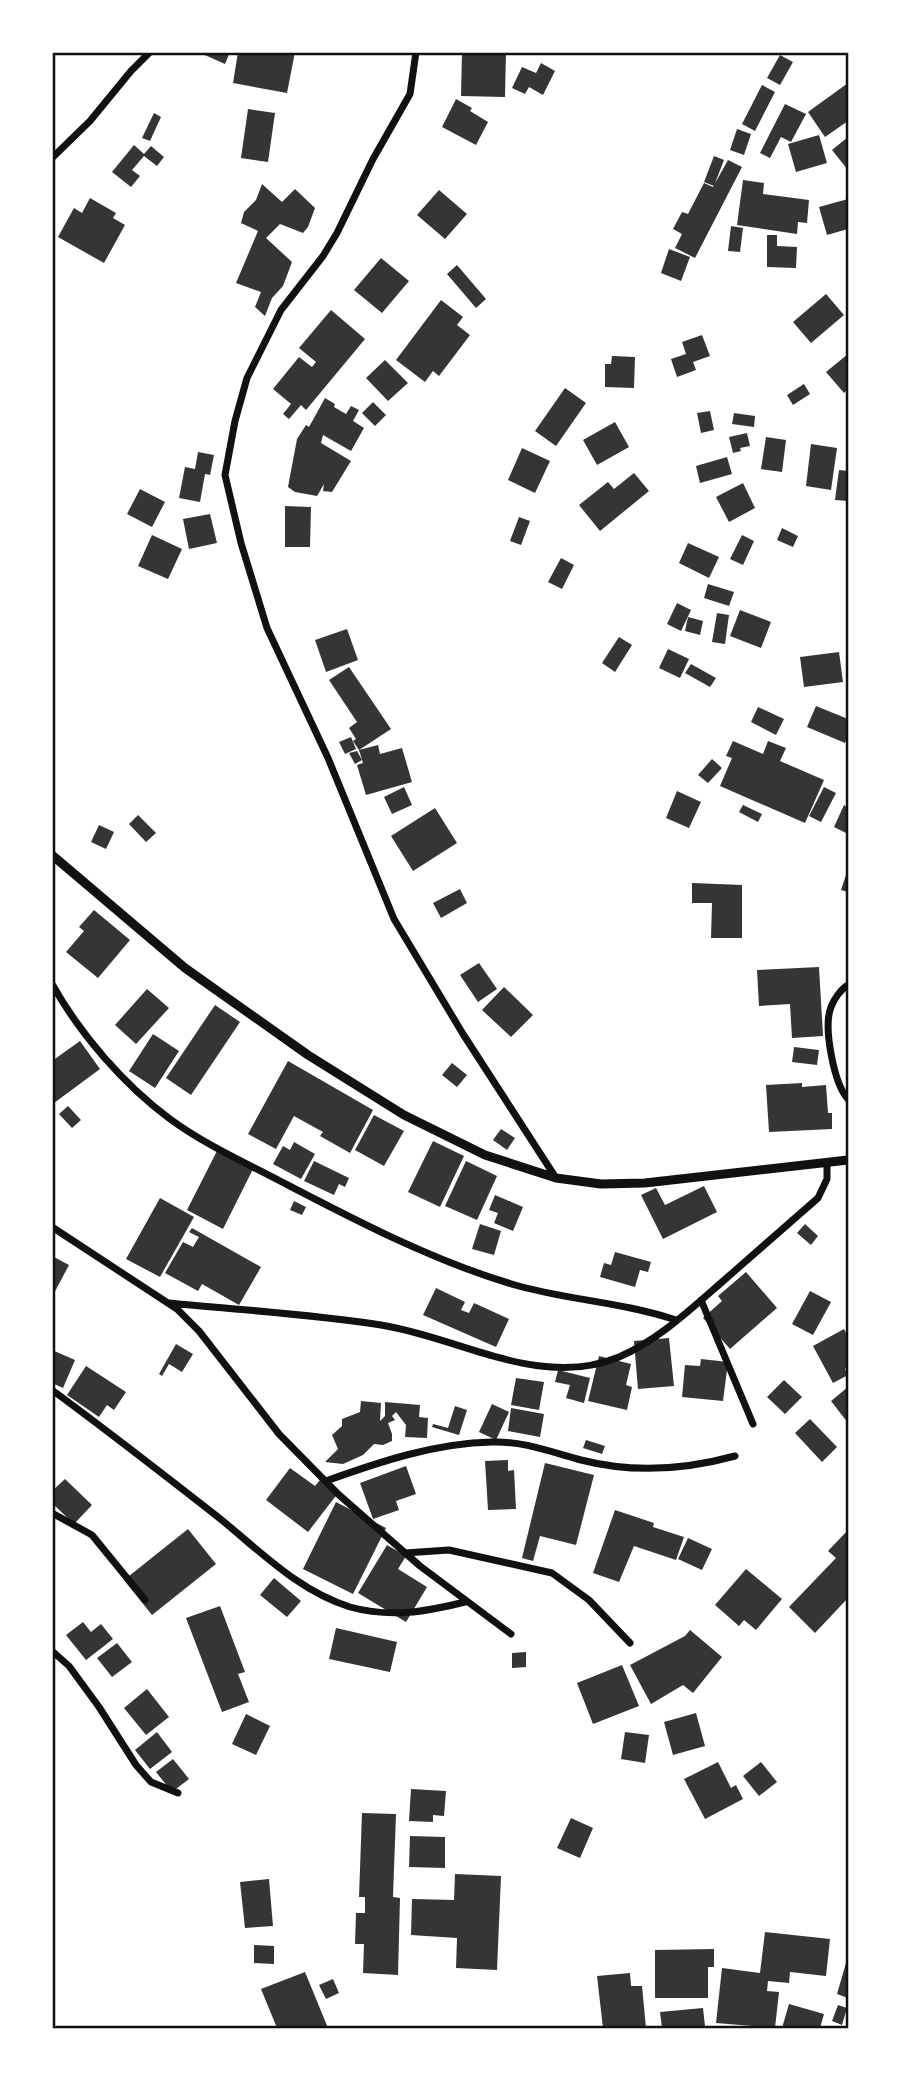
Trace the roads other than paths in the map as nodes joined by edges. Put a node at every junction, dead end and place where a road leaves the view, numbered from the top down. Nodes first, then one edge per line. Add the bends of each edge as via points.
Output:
1 (150, 52) edge
2 (416, 52) edge
3 (52, 158) edge
4 (53, 858) edge
5 (52, 984) edge
6 (849, 985) edge
7 (849, 1099) edge
8 (849, 1160) edge
9 (827, 1163) junction
10 (556, 1178) junction
11 (52, 1227) edge
12 (701, 1300) junction
13 (169, 1303) junction
14 (676, 1320) junction
15 (52, 1390) edge
16 (752, 1424) dead end
17 (735, 1456) dead end
18 (326, 1481) junction
19 (52, 1513) edge
20 (404, 1553) junction
21 (145, 1600) dead end
22 (465, 1602) junction
23 (511, 1634) dead end
24 (630, 1643) dead end
25 (52, 1651) edge
26 (178, 1793) dead end

1 - 3 street
2 - 10 street via 410,94 337,233 281,310 247,378 225,475 267,628 328,758 394,919
4 - 10 street via 185,968 308,1055 404,1115 485,1155
5 - 14 street via 124,1078 170,1119 216,1148 421,1251 473,1271 517,1286 643,1309
6 - 7 street via 830,1008 829,1047 842,1092
8 - 9 street
9 - 10 street via 645,1183
9 - 12 street via 827,1178 818,1198
11 - 13 street
12 - 14 street
12 - 16 street
13 - 14 street via 385,1325 541,1367 566,1368 621,1356
13 - 18 street via 199,1331 279,1434
15 - 22 street via 294,1579 320,1594 389,1614
17 - 18 street via 704,1465 624,1468 532,1445 492,1441 398,1456
18 - 20 street
19 - 21 street via 92,1535
20 - 22 street
20 - 24 street via 449,1550 552,1573 589,1600
22 - 23 street
25 - 26 street via 69,1666 150,1782

